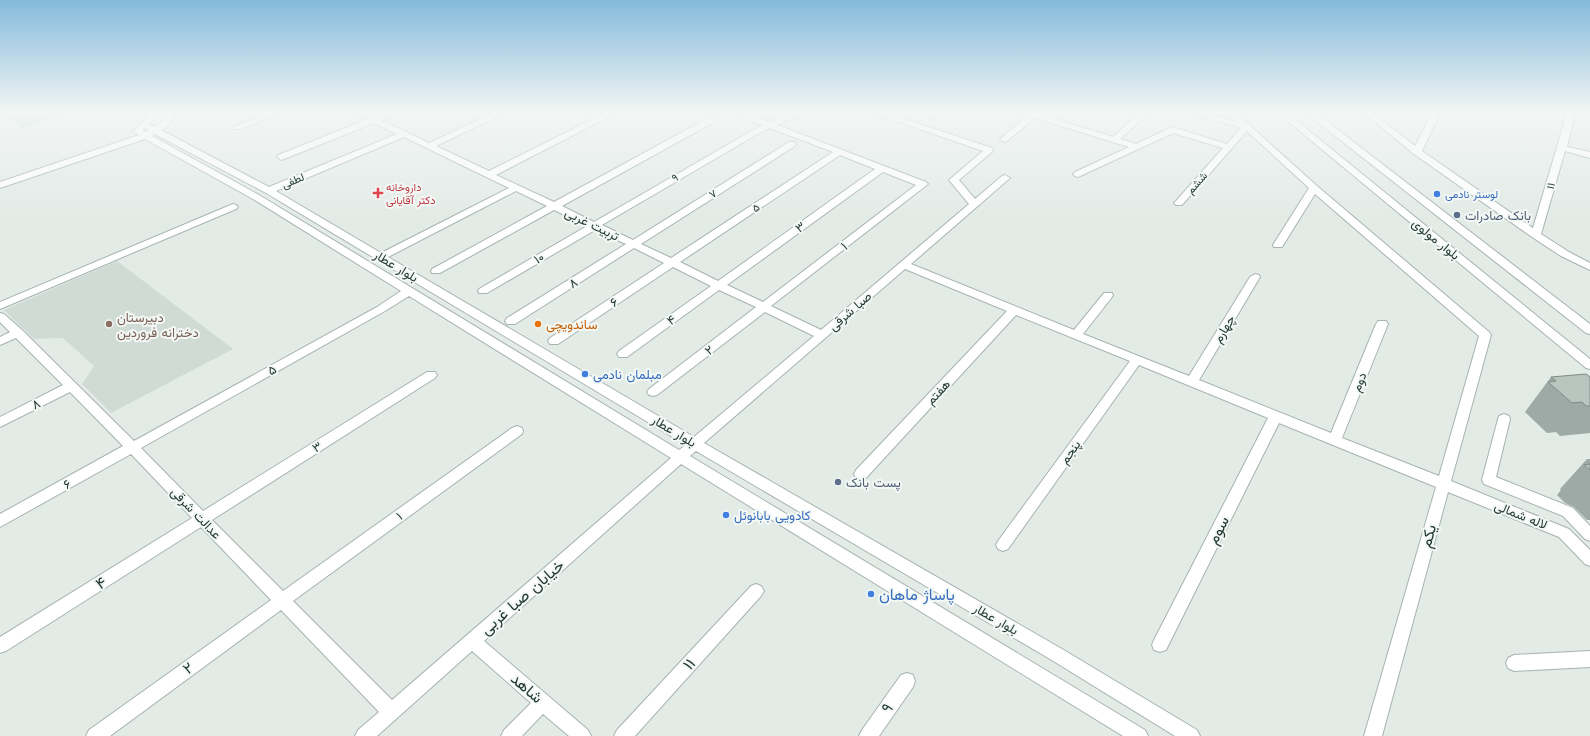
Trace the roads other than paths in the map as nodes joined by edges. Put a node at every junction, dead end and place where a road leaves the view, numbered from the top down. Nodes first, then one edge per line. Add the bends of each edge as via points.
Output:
1 (92, 147) edge
2 (101, 147) edge
3 (174, 147) edge
4 (181, 147) edge
5 (306, 147) edge
6 (372, 147) edge
7 (432, 147) edge
8 (544, 147) edge
9 (661, 147) edge
10 (728, 147) edge
11 (787, 147) edge
12 (827, 147) edge
13 (981, 147) edge
14 (1132, 147) edge
15 (1228, 147) edge
16 (1269, 147) edge
17 (1324, 147) edge
18 (1354, 147) edge
19 (1411, 147) edge
20 (1419, 147) edge
21 (1562, 148) joint
22 (839, 152) junction
23 (1417, 152) junction
24 (1590, 155) edge
25 (281, 157) dead end
26 (882, 168) junction
27 (1078, 174) dead end
28 (489, 175) junction
29 (0, 177) edge
30 (1005, 178) dead end
31 (0, 186) edge
32 (516, 188) junction
33 (1314, 188) junction
34 (269, 191) junction
35 (1179, 203) dead end
36 (974, 204) junction
37 (555, 206) junction
38 (233, 207) dead end
39 (594, 225) junction
40 (1536, 235) junction
41 (634, 245) junction
42 (1278, 245) dead end
43 (380, 257) junction
44 (673, 263) junction
45 (903, 265) junction
46 (1590, 268) edge
47 (436, 270) dead end
48 (1256, 277) dead end
49 (719, 285) junction
50 (409, 291) junction
51 (483, 291) dead end
52 (1108, 295) dead end
53 (0, 306) edge
54 (765, 307) junction
55 (1015, 310) junction
56 (0, 316) edge
57 (511, 321) dead end
58 (1382, 324) dead end
59 (1590, 330) edge
60 (18, 333) junction
61 (822, 335) junction
62 (1076, 335) junction
63 (0, 341) edge
64 (554, 341) dead end
65 (623, 354) dead end
66 (1138, 360) junction
67 (1590, 364) edge
68 (432, 375) dead end
69 (1192, 382) junction
70 (72, 386) junction
71 (653, 392) dead end
72 (1276, 416) junction
73 (1504, 419) dead end
74 (0, 422) edge
75 (517, 431) dead end
76 (1335, 440) junction
77 (695, 444) junction
78 (133, 448) junction
79 (680, 457) junction
80 (861, 474) dead end
81 (1442, 484) junction
82 (202, 519) junction
83 (0, 521) edge
84 (1590, 535) edge
85 (1003, 545) dead end
86 (1590, 560) edge
87 (756, 592) dead end
88 (282, 601) junction
89 (472, 641) junction
90 (1160, 645) dead end
91 (0, 646) edge
92 (1590, 659) edge
93 (1514, 663) dead end
94 (907, 681) dead end
95 (543, 702) junction
96 (391, 712) junction
97 (95, 736) edge
98 (364, 736) edge
99 (510, 736) edge
100 (582, 736) edge
101 (623, 736) edge
102 (868, 736) edge
103 (1139, 736) edge
104 (1191, 736) edge
105 (1373, 736) edge

1 - 29 street
2 - 31 street
3 - 50 street, بلوار عطار
4 - 34 street, بلوار عطار
5 - 25 street
6 - 34 street, لطفی
7 - 28 street, تربیت غربی
8 - 28 street
9 - 37 street
10 - 39 street, ۹
11 - 41 street, ۷
12 - 22 street
13 - 36 street via 989,150 954,180
14 - 27 street
15 - 35 street, ششم
16 - 33 street
17 - 67 street, بلوار مولوی
18 - 59 street, بلوار مولوی
19 - 23 street
20 - 23 street
21 - 24 street
21 - 40 street, ۱۱
22 - 26 street
22 - 44 street, ۵
23 - 40 street
26 - 49 street, ۳
26 - 54 street, ۱ via 924,184
28 - 32 street, تربیت غربی
30 - 36 street, صبا شرقی
32 - 37 street, تربیت غربی
32 - 43 street
33 - 42 street
33 - 81 street, یکم via 1485,336
34 - 43 street, بلوار عطار
36 - 45 street, صبا شرقی
37 - 39 street, تربیت غربی
37 - 47 street
38 - 53 street
39 - 41 street, تربیت غربی
39 - 51 street, ۱۰
40 - 46 street
41 - 44 street, تربیت غربی
41 - 57 street, ۸
43 - 77 street, بلوار عطار
44 - 49 street, تربیت غربی
44 - 64 street, ۶
45 - 55 street, لاله شمالی
45 - 61 street, صبا شرقی
48 - 69 street, چهارم
49 - 54 street, تربیت غربی
49 - 65 street, ۴
50 - 78 street, ۵
50 - 79 street, بلوار عطار
52 - 62 street
54 - 61 street, تربیت غربی
54 - 71 street, ۲
55 - 62 street, لاله شمالی
55 - 80 street, هفتم
56 - 60 street, عدالت شرقی
58 - 76 street, دوم
60 - 63 street
60 - 70 street, عدالت شرقی
61 - 77 street, صبا شرقی
62 - 66 street, لاله شمالی
66 - 69 street, لاله شمالی
66 - 85 street, پنجم
68 - 82 street, ۳
69 - 72 street, لاله شمالی
70 - 74 street, ۸
70 - 78 street, عدالت شرقی
72 - 76 street, لاله شمالی
72 - 90 street, سوم
73 - 84 street via 1489,480 1568,512
75 - 88 street, ۱
76 - 81 street, لاله شمالی
77 - 79 street, صبا شرقی
77 - 104 street, بلوار عطار via 1056,654
78 - 82 street, عدالت شرقی
78 - 83 street, ۶
79 - 89 street, خیابان صبا غربی
79 - 103 street, بلوار عطار
81 - 86 street, لاله شمالی via 1564,533
81 - 105 street, یکم
82 - 88 street, عدالت شرقی
82 - 91 street, ۴
87 - 101 street, ۱۱
88 - 96 street, عدالت شرقی
88 - 97 street, ۲
89 - 95 street, شاهد
89 - 96 street, خیابان صبا غربی
92 - 93 street
94 - 102 street, ۹
95 - 99 street
95 - 100 street, شاهد
96 - 98 street, خیابان صبا غربی

